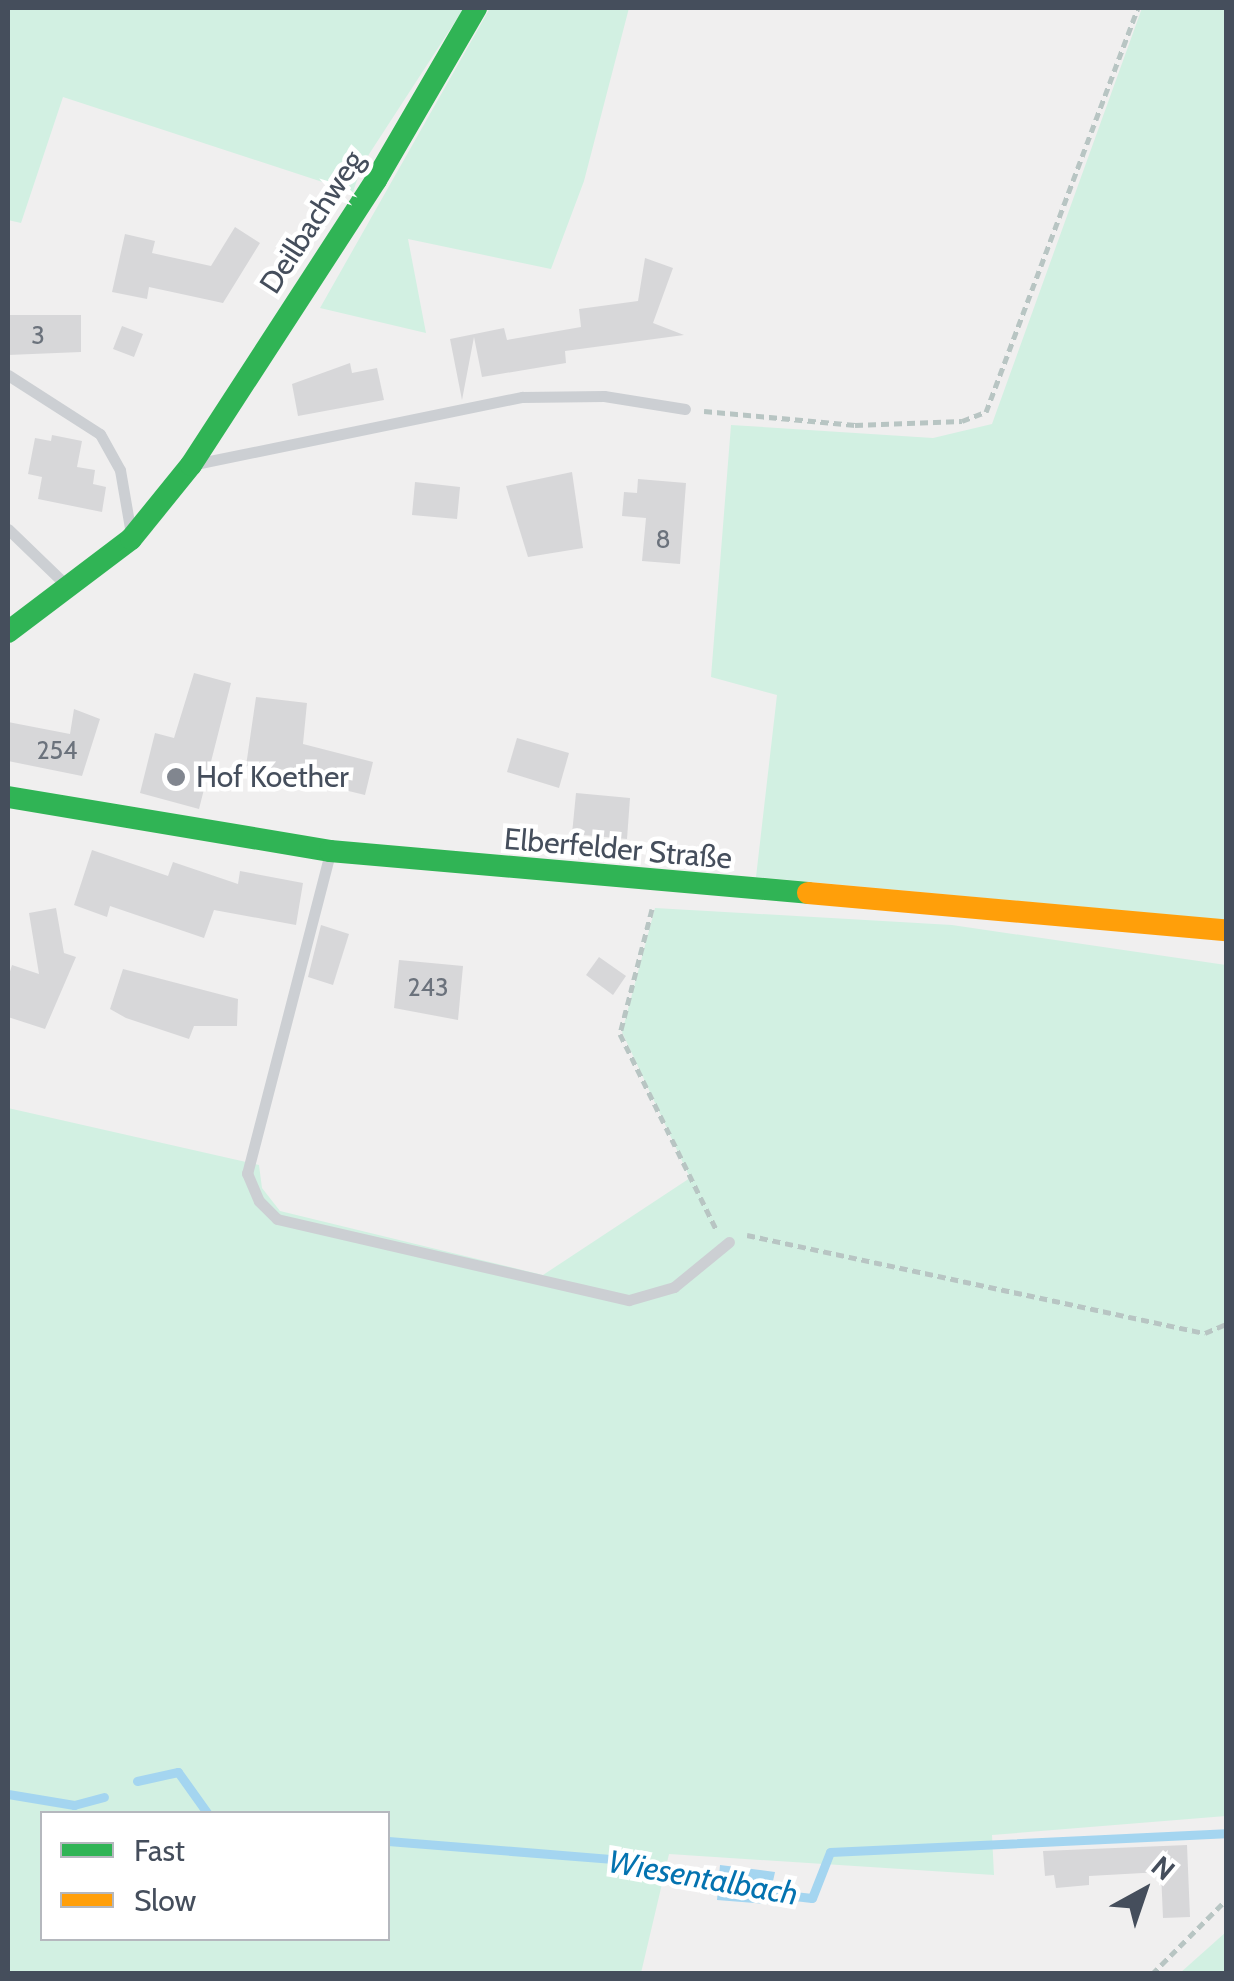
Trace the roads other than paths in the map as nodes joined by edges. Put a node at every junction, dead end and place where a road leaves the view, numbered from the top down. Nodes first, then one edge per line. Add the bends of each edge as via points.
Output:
1 (476, 8) edge
2 (8, 375) edge
3 (685, 409) road end
4 (191, 465) junction
5 (8, 529) edge
6 (131, 539) junction
7 (70, 588) junction
8 (8, 632) edge
9 (8, 797) edge
10 (330, 851) junction
11 (1226, 930) edge
12 (728, 1242) dead end

1 - 4 main road, Deilbachweg via 376,180
2 - 6 lane via 100,434 120,470
3 - 4 lane via 604,396 522,397
4 - 6 main road, Deilbachweg
5 - 7 lane
6 - 7 main road, Deilbachweg
7 - 8 main road, Deilbachweg
9 - 10 main road, Elberfelder Straße
10 - 11 main road, Elberfelder Straße
10 - 12 lane via 247,1173 258,1201 276,1218 629,1300 674,1287

